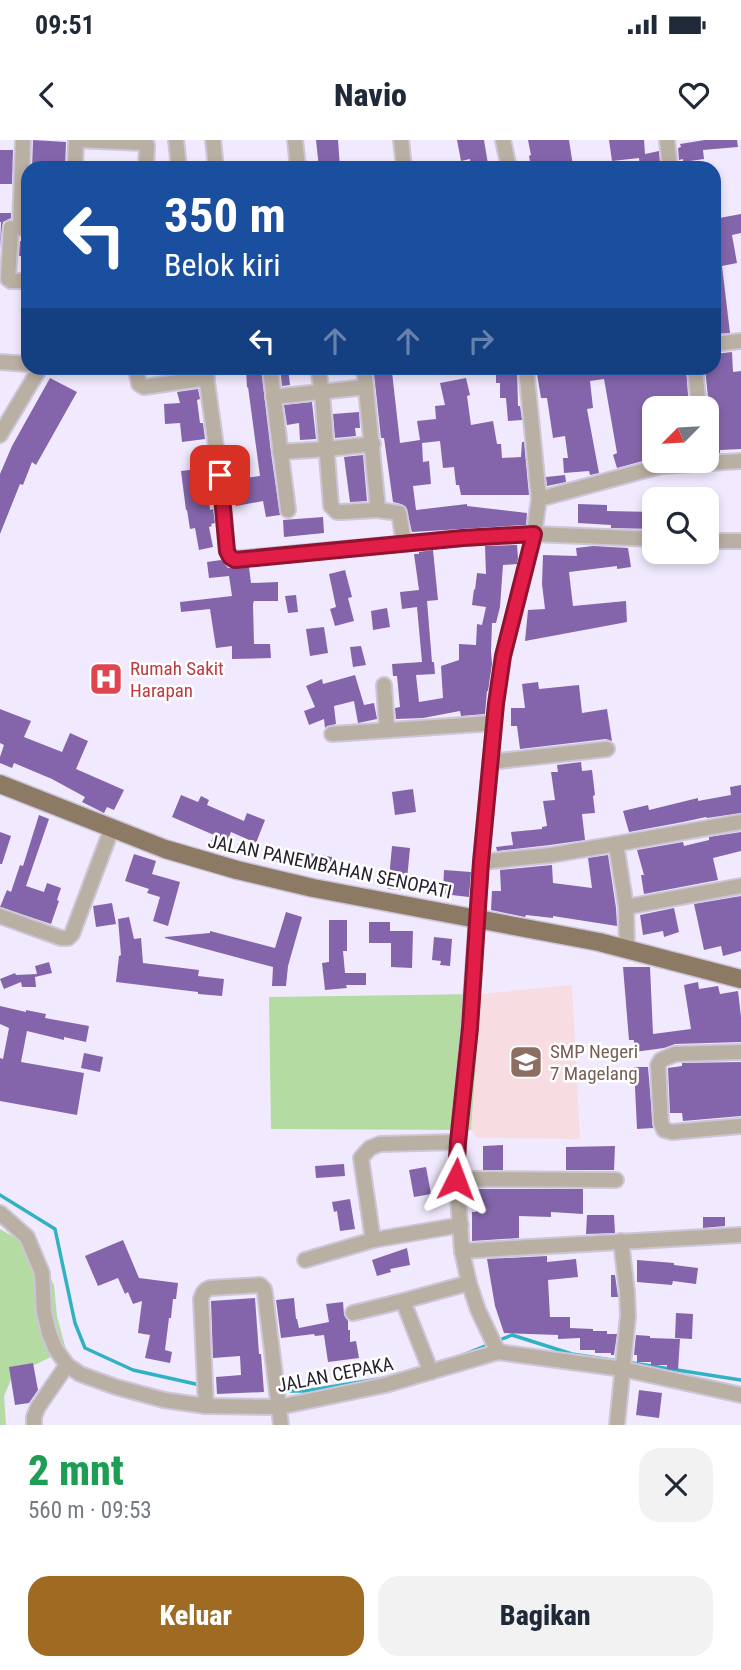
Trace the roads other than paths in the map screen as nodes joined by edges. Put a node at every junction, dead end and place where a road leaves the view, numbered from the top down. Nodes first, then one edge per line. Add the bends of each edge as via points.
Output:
1 (23, 140) edge
2 (76, 140) edge
3 (176, 140) edge
4 (212, 140) edge
5 (295, 140) edge
6 (401, 140) edge
7 (503, 140) edge
8 (667, 140) edge
9 (97, 141) edge
10 (21, 161) edge
11 (75, 161) edge
12 (146, 161) edge
13 (178, 161) edge
14 (215, 161) edge
15 (297, 161) edge
16 (403, 161) edge
17 (508, 161) edge
18 (669, 161) edge
19 (21, 162) edge
20 (15, 228) edge
21 (21, 281) edge
22 (741, 341) edge
23 (721, 343) edge
24 (0, 362) edge
25 (21, 364) edge
26 (36, 375) edge
27 (137, 375) edge
28 (197, 375) edge
29 (206, 375) edge
30 (271, 375) edge
31 (319, 375) edge
32 (365, 375) edge
33 (527, 375) edge
34 (696, 375) edge
35 (366, 387) junction
36 (322, 393) junction
37 (698, 396) edge
38 (273, 397) junction
39 (0, 435) edge
40 (373, 444) junction
41 (327, 449) junction
42 (281, 452) junction
43 (719, 461) edge
44 (741, 461) edge
45 (642, 471) edge
46 (539, 499) junction
47 (288, 510) dead end
48 (378, 510) junction
49 (534, 534) junction
50 (642, 538) edge
51 (719, 541) edge
52 (741, 541) edge
53 (404, 543) junction
54 (384, 685) dead end
55 (494, 723) junction
56 (387, 730) junction
57 (332, 734) dead end
58 (607, 749) dead end
59 (490, 762) junction
60 (0, 784) edge
61 (741, 822) edge
62 (112, 828) junction
63 (617, 844) junction
64 (481, 862) junction
65 (741, 886) edge
66 (626, 907) junction
67 (0, 916) edge
68 (478, 919) junction
69 (627, 950) junction
70 (741, 979) edge
71 (741, 1052) edge
72 (741, 1126) edge
73 (458, 1142) junction
74 (456, 1179) junction
75 (616, 1181) dead end
76 (0, 1213) edge
77 (461, 1225) junction
78 (741, 1235) edge
79 (373, 1240) junction
80 (621, 1241) junction
81 (462, 1251) junction
82 (305, 1260) dead end
83 (469, 1283) junction
84 (403, 1301) junction
85 (353, 1313) dead end
86 (498, 1352) junction
87 (67, 1365) junction
88 (622, 1369) junction
89 (431, 1372) junction
90 (741, 1395) edge
91 (206, 1405) junction
92 (279, 1406) junction
93 (34, 1425) edge
94 (281, 1425) edge
95 (617, 1425) edge

1 - 10 street
2 - 9 street
2 - 11 street
3 - 13 street
4 - 14 street
5 - 15 street
6 - 16 street
7 - 17 street
8 - 18 street
9 - 12 street via 147,145
19 - 20 street
20 - 21 street via 8,279
22 - 23 street
24 - 25 street
26 - 39 street
27 - 28 street via 144,387
29 - 53 street via 230,557
30 - 38 street
31 - 36 street
32 - 35 street
33 - 46 street
34 - 37 street
35 - 36 street
35 - 40 street
36 - 38 street
36 - 41 street
38 - 42 street
40 - 41 street
40 - 48 street
41 - 42 street
41 - 48 street via 334,510
42 - 47 street
43 - 44 street
45 - 46 street
46 - 49 street
48 - 53 street via 399,513
49 - 50 street
49 - 53 street
49 - 55 street via 503,656
51 - 52 street
54 - 56 street
55 - 56 street
55 - 59 street
56 - 57 street
58 - 59 street
59 - 64 street
60 - 62 main road, JALAN PANEMBAHAN SENOPATI
61 - 63 street
62 - 67 street via 72,934 61,938
62 - 68 main road, JALAN PANEMBAHAN SENOPATI via 237,870
63 - 64 street
63 - 66 street
64 - 68 street
65 - 66 street
66 - 69 street
68 - 69 main road, JALAN PANEMBAHAN SENOPATI
68 - 73 street
69 - 70 main road, JALAN PANEMBAHAN SENOPATI
71 - 72 street via 675,1055 659,1065 664,1130
73 - 74 street
73 - 79 street via 380,1144 366,1151 361,1158
74 - 75 street
74 - 77 street
76 - 87 street via 27,1237 42,1273 49,1333
77 - 79 street
77 - 81 street
78 - 80 street
79 - 82 street
80 - 81 street
80 - 88 street via 628,1316
81 - 83 street
83 - 84 street
83 - 86 street
84 - 85 street
84 - 89 street
86 - 88 street, JALAN CEPAKA
86 - 89 street, JALAN CEPAKA
87 - 91 street, JALAN CEPAKA via 116,1387
87 - 93 street via 38,1408
88 - 90 street, JALAN CEPAKA
88 - 95 street
89 - 92 street, JALAN CEPAKA
91 - 92 street, JALAN CEPAKA
91 - 92 street via 202,1294 210,1288 260,1285 265,1294
92 - 94 street

